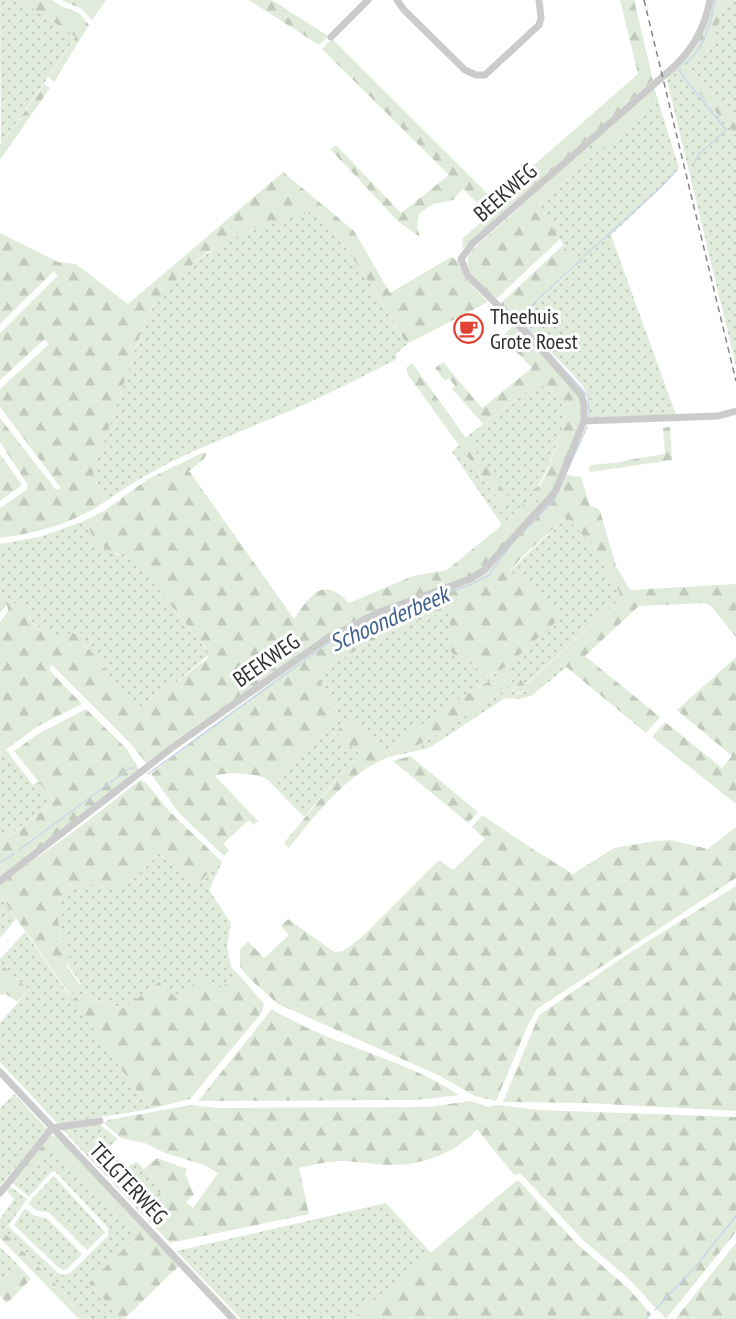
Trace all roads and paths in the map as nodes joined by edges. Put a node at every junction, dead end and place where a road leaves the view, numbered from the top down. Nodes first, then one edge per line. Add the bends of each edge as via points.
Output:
1 (368, 0) edge
2 (397, 0) edge
3 (539, 0) edge
4 (710, 0) edge
5 (331, 37) dead end
6 (736, 411) edge
7 (584, 421) junction
8 (0, 881) edge
9 (0, 1072) edge
10 (100, 1121) dead end
11 (52, 1128) junction
12 (0, 1193) edge
13 (233, 1319) edge

1 - 5 street
2 - 3 street via 465,70 485,75 539,25
4 - 7 street, BEEKWEG via 697,39 676,65 472,244 461,259 468,276 577,388 584,405
6 - 7 street via 718,416
7 - 8 street, BEEKWEG via 550,498 484,570 471,579 380,612 329,637 173,747
9 - 11 street, TELGTERWEG
10 - 11 street
11 - 12 street
11 - 13 street, TELGTERWEG

